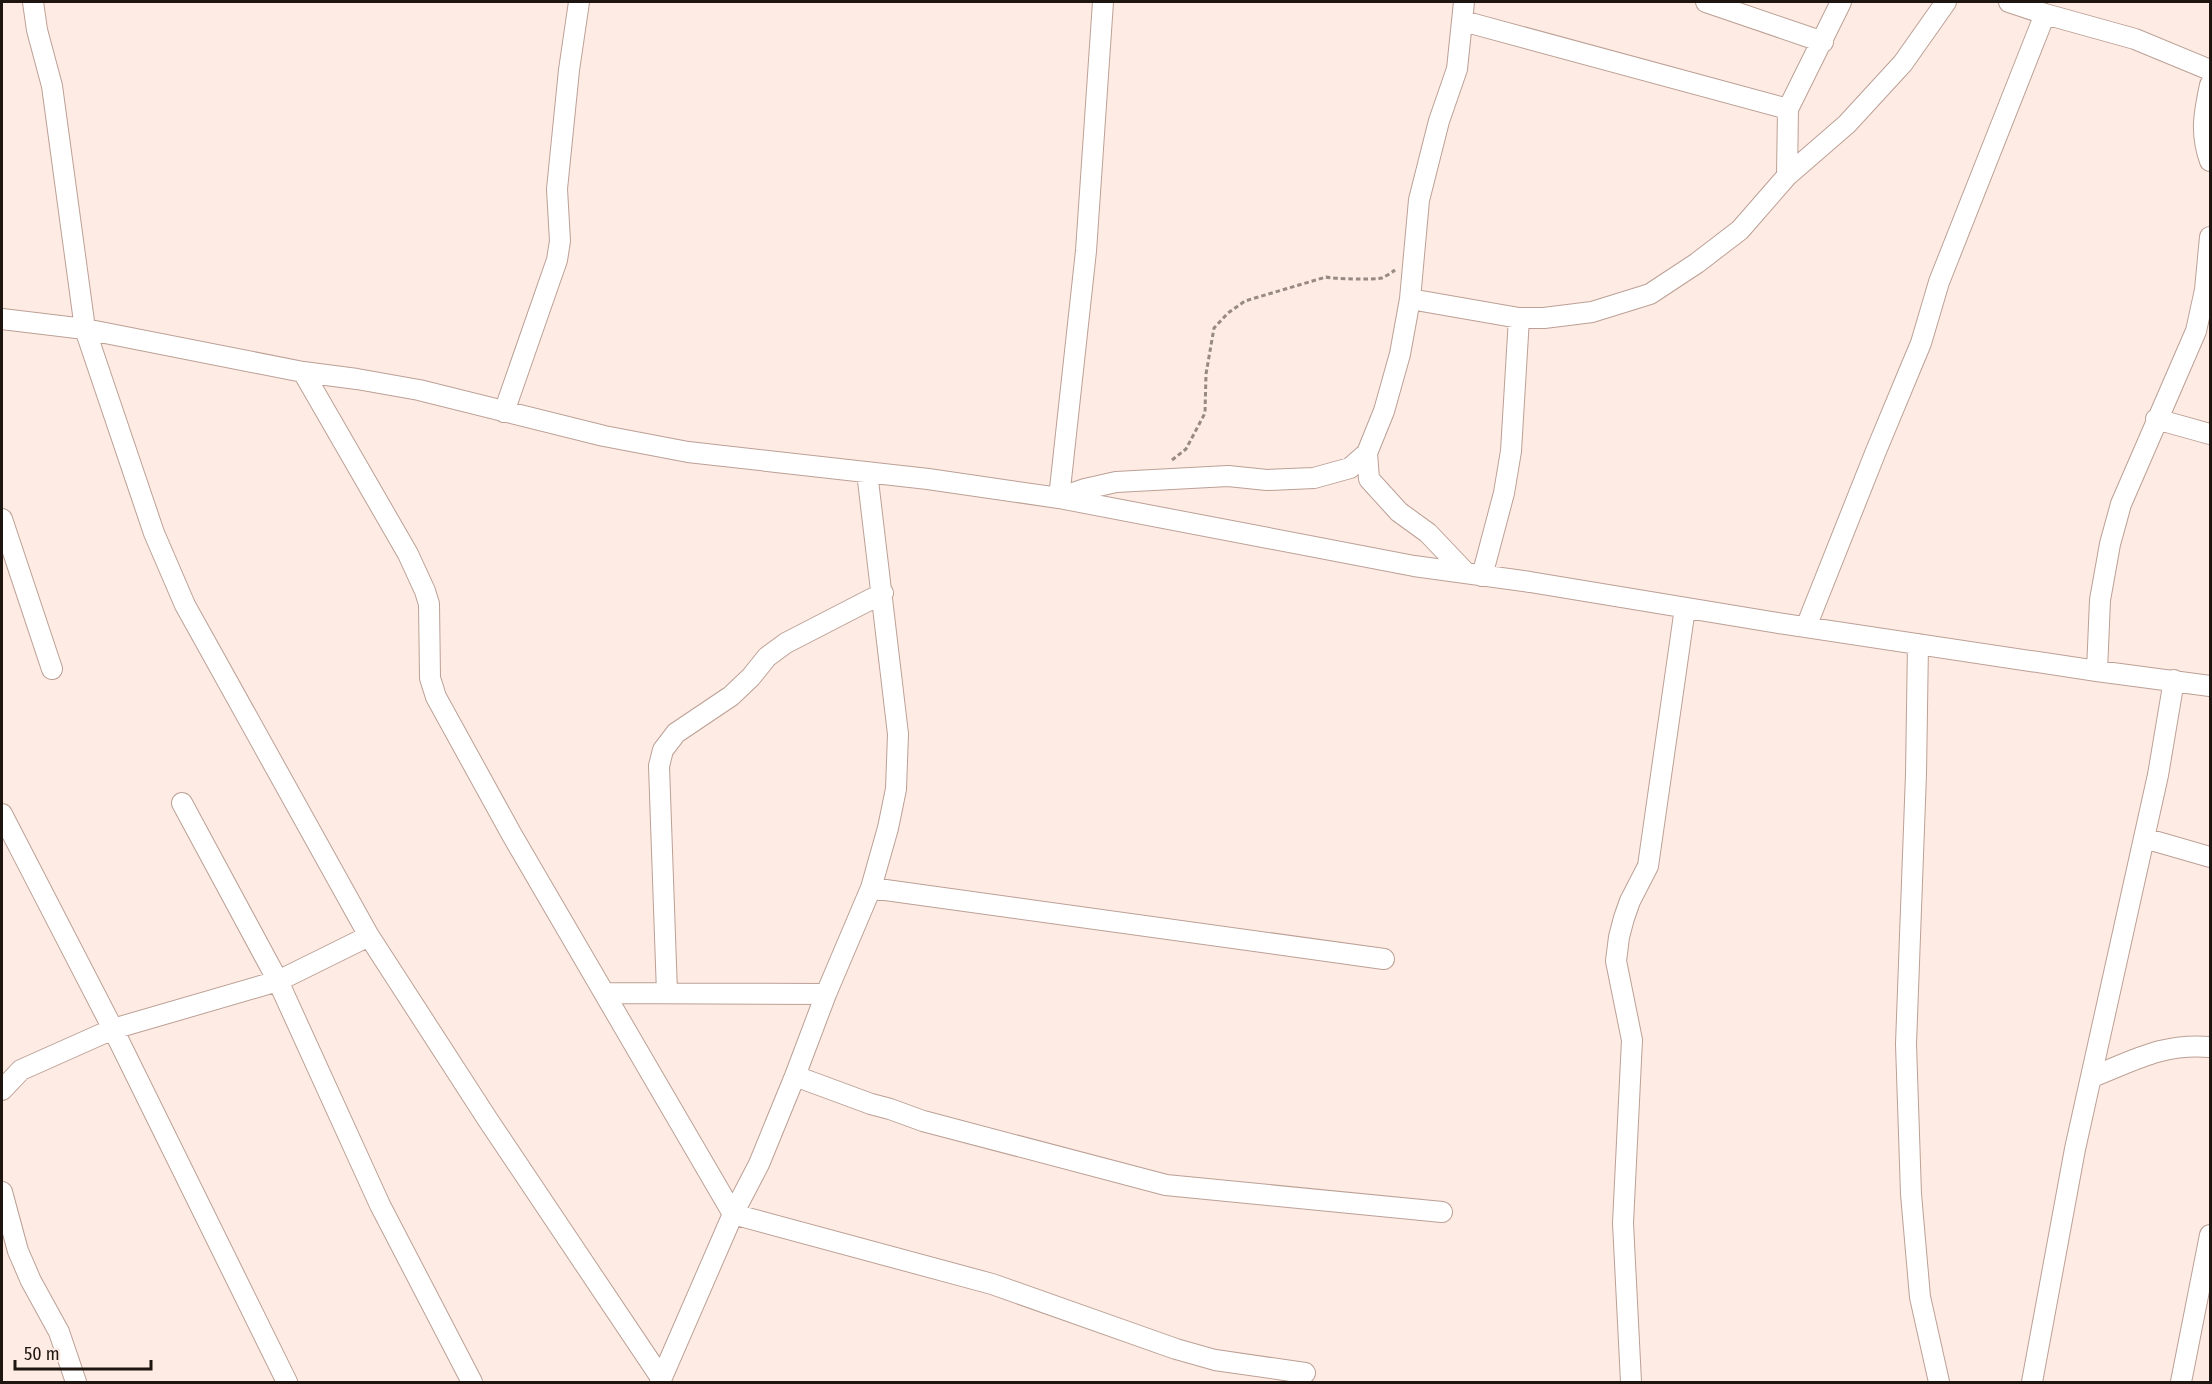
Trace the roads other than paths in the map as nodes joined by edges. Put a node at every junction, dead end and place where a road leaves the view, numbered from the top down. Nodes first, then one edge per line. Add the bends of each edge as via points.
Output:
1 (33, 2) edge
2 (579, 2) edge
3 (1103, 2) edge
4 (1706, 2) edge
5 (1841, 2) edge
6 (1946, 2) edge
7 (2009, 2) edge
8 (1463, 11) edge
9 (2045, 14) junction
10 (1823, 42) junction
11 (2211, 70) edge
12 (2211, 85) edge
13 (1788, 109) junction
14 (2208, 150) edge
15 (1787, 176) junction
16 (2211, 237) edge
17 (1410, 299) junction
18 (1519, 318) junction
19 (2, 319) edge
20 (85, 329) junction
21 (303, 372) junction
22 (504, 412) junction
23 (2156, 419) junction
24 (2211, 434) edge
25 (1367, 453) junction
26 (867, 472) junction
27 (1059, 498) junction
28 (2, 519) edge
29 (1474, 575) junction
30 (883, 593) junction
31 (1685, 608) junction
32 (1806, 627) junction
33 (1918, 644) junction
34 (52, 669) dead end
35 (2097, 672) junction
36 (2174, 680) junction
37 (2211, 686) edge
38 (182, 803) dead end
39 (2, 814) edge
40 (2144, 838) junction
41 (2211, 857) edge
42 (870, 888) junction
43 (369, 936) junction
44 (1384, 959) dead end
45 (278, 981) junction
46 (606, 993) junction
47 (667, 993) junction
48 (826, 994) junction
49 (113, 1029) junction
50 (2211, 1047) edge
51 (795, 1076) junction
52 (2092, 1077) junction
53 (2, 1090) edge
54 (2, 1192) edge
55 (1442, 1212) dead end
56 (733, 1214) junction
57 (2211, 1235) edge
58 (1305, 1374) dead end
59 (661, 1380) edge
60 (76, 1383) edge
61 (287, 1383) edge
62 (472, 1383) edge
63 (1631, 1383) edge
64 (1939, 1383) edge
65 (2032, 1383) edge
66 (2181, 1383) edge

1 - 20 street via 52,86
2 - 22 street via 557,189 557,260
3 - 27 street via 1086,251
4 - 10 street
5 - 10 street
6 - 15 street via 1919,43 1875,96
7 - 9 street
8 - 13 street
8 - 17 street via 1457,69 1419,200
9 - 11 street via 2135,39
9 - 32 street via 1939,282 1921,343
10 - 13 street
12 - 14 street via 2204,115
13 - 15 street
15 - 18 street via 1740,230 1650,294 1592,312
16 - 23 street via 2196,331
17 - 18 street
17 - 25 street via 1400,354
18 - 29 street via 1511,451 1504,493
19 - 20 street
20 - 21 street
20 - 43 street via 154,533 185,605
21 - 22 street via 419,390
21 - 46 street via 408,554 425,591 429,604 430,678 436,697
22 - 26 street via 688,452
23 - 24 street
23 - 35 street via 2121,504 2110,544 2100,600
25 - 27 street via 1350,468 1314,477 1267,480 1228,476 1116,482
25 - 29 street via 1369,479 1399,512
26 - 27 street
26 - 30 street
27 - 29 street
28 - 34 street
29 - 31 street
30 - 42 street via 898,734 896,789
30 - 47 street via 786,643 730,696 676,734 663,750 658,766
31 - 32 street
31 - 63 street via 1648,866 1624,918 1616,962 1632,1040 1623,1223
32 - 33 street
33 - 35 street
33 - 64 street via 1906,1077 1920,1298
35 - 36 street
36 - 37 street
36 - 40 street
38 - 45 street
39 - 49 street
40 - 41 street
40 - 52 street
42 - 44 street
42 - 48 street
43 - 45 street
43 - 59 street
45 - 49 street
45 - 62 street via 380,1205
46 - 47 street
46 - 56 street
47 - 48 street
48 - 51 street
49 - 53 street via 21,1070
49 - 61 street
50 - 52 street via 2161,1050
51 - 55 street via 923,1121 1158,1184
51 - 56 street via 759,1164
52 - 65 street
54 - 60 street via 18,1251 58,1332
56 - 58 street via 992,1284 1215,1360
56 - 59 street
57 - 66 street

